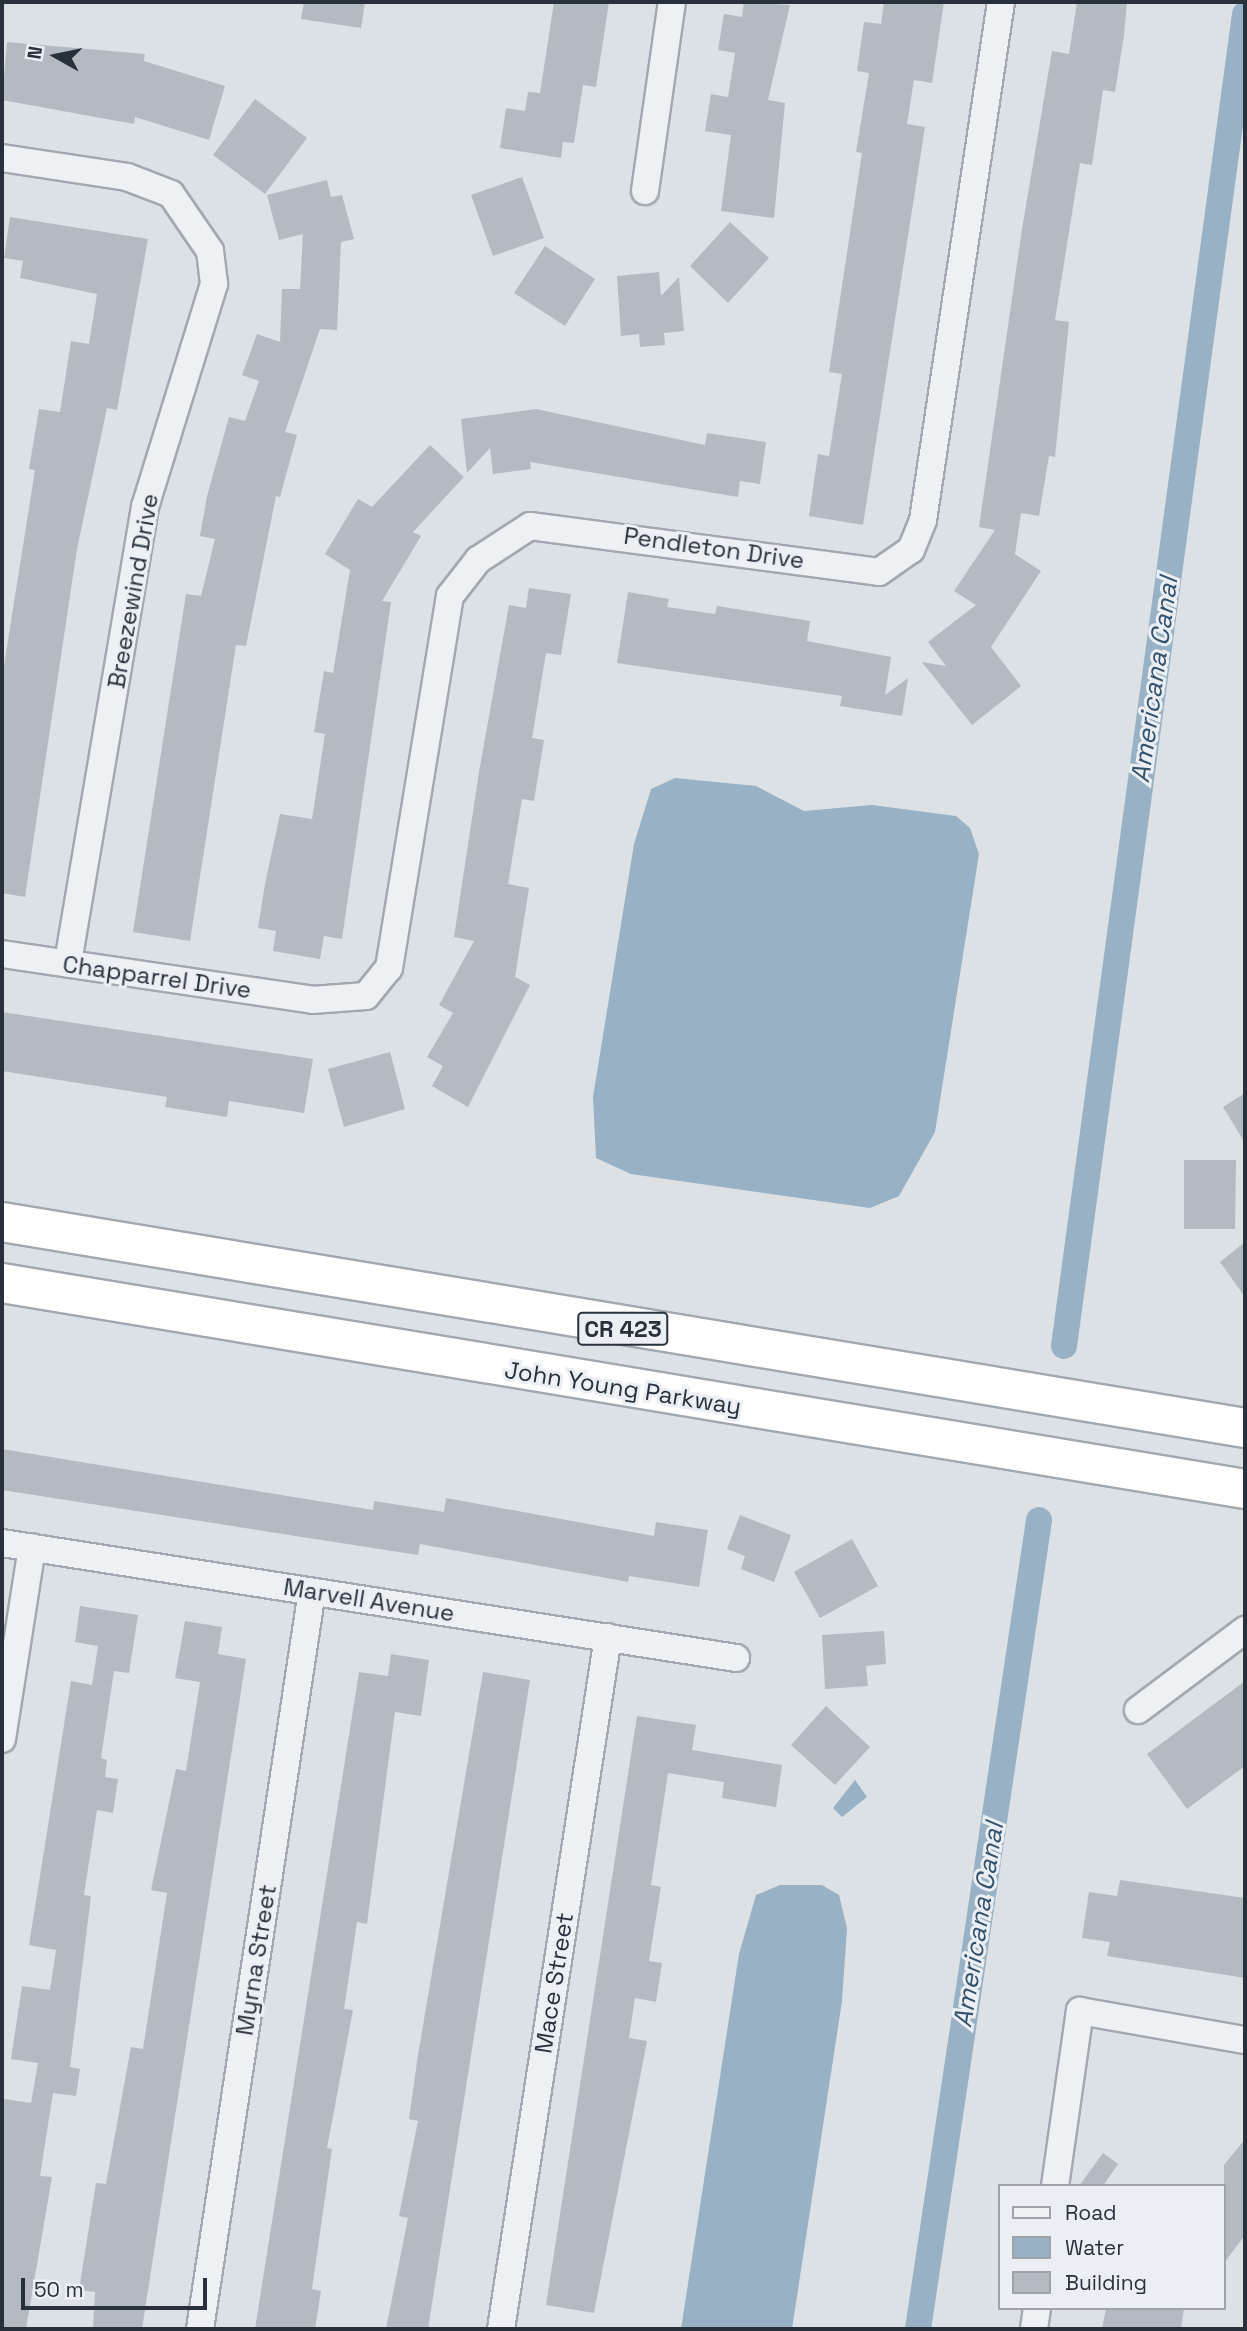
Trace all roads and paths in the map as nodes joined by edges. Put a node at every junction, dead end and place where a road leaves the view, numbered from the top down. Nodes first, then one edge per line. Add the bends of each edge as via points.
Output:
1 (672, 2) edge
2 (1001, 2) edge
3 (2, 158) edge
4 (645, 191) dead end
5 (2, 954) edge
6 (68, 964) junction
7 (312, 1000) joint
8 (2, 1222) edge
9 (2, 1283) edge
10 (485, 1307) junction
11 (380, 1349) junction
12 (1245, 1428) edge
13 (1245, 1489) edge
14 (2, 1543) edge
15 (32, 1548) junction
16 (312, 1591) junction
17 (1245, 1630) edge
18 (608, 1637) junction
19 (736, 1658) dead end
20 (1138, 1710) dead end
21 (2, 1739) edge
22 (1245, 2039) edge
23 (1055, 2184) edge
24 (1037, 2310) edge
25 (200, 2329) edge
26 (501, 2329) edge
27 (1034, 2329) edge

1 - 4 street
2 - 7 street, Pendleton Drive via 923,520 912,550 879,572 530,526 478,560 450,596 390,968 366,996
3 - 6 street, Breezewind Drive via 127,177 171,194 210,251 214,284 145,507
5 - 6 street, Chapparrel Drive
6 - 7 street, Chapparrel Drive
8 - 10 highway, CR 423
9 - 11 highway, John Young Parkway / CR 423
10 - 11 highway via 451,1332
10 - 12 highway, CR 423
11 - 13 highway, John Young Parkway / CR 423
14 - 15 street, Marvell Avenue
15 - 16 street, Marvell Avenue
15 - 21 street
16 - 18 street, Marvell Avenue
16 - 25 street, Myrna Street
17 - 20 street
18 - 19 street, Marvell Avenue
18 - 26 street, Mace Street
22 - 23 street via 1080,2011
24 - 27 street

